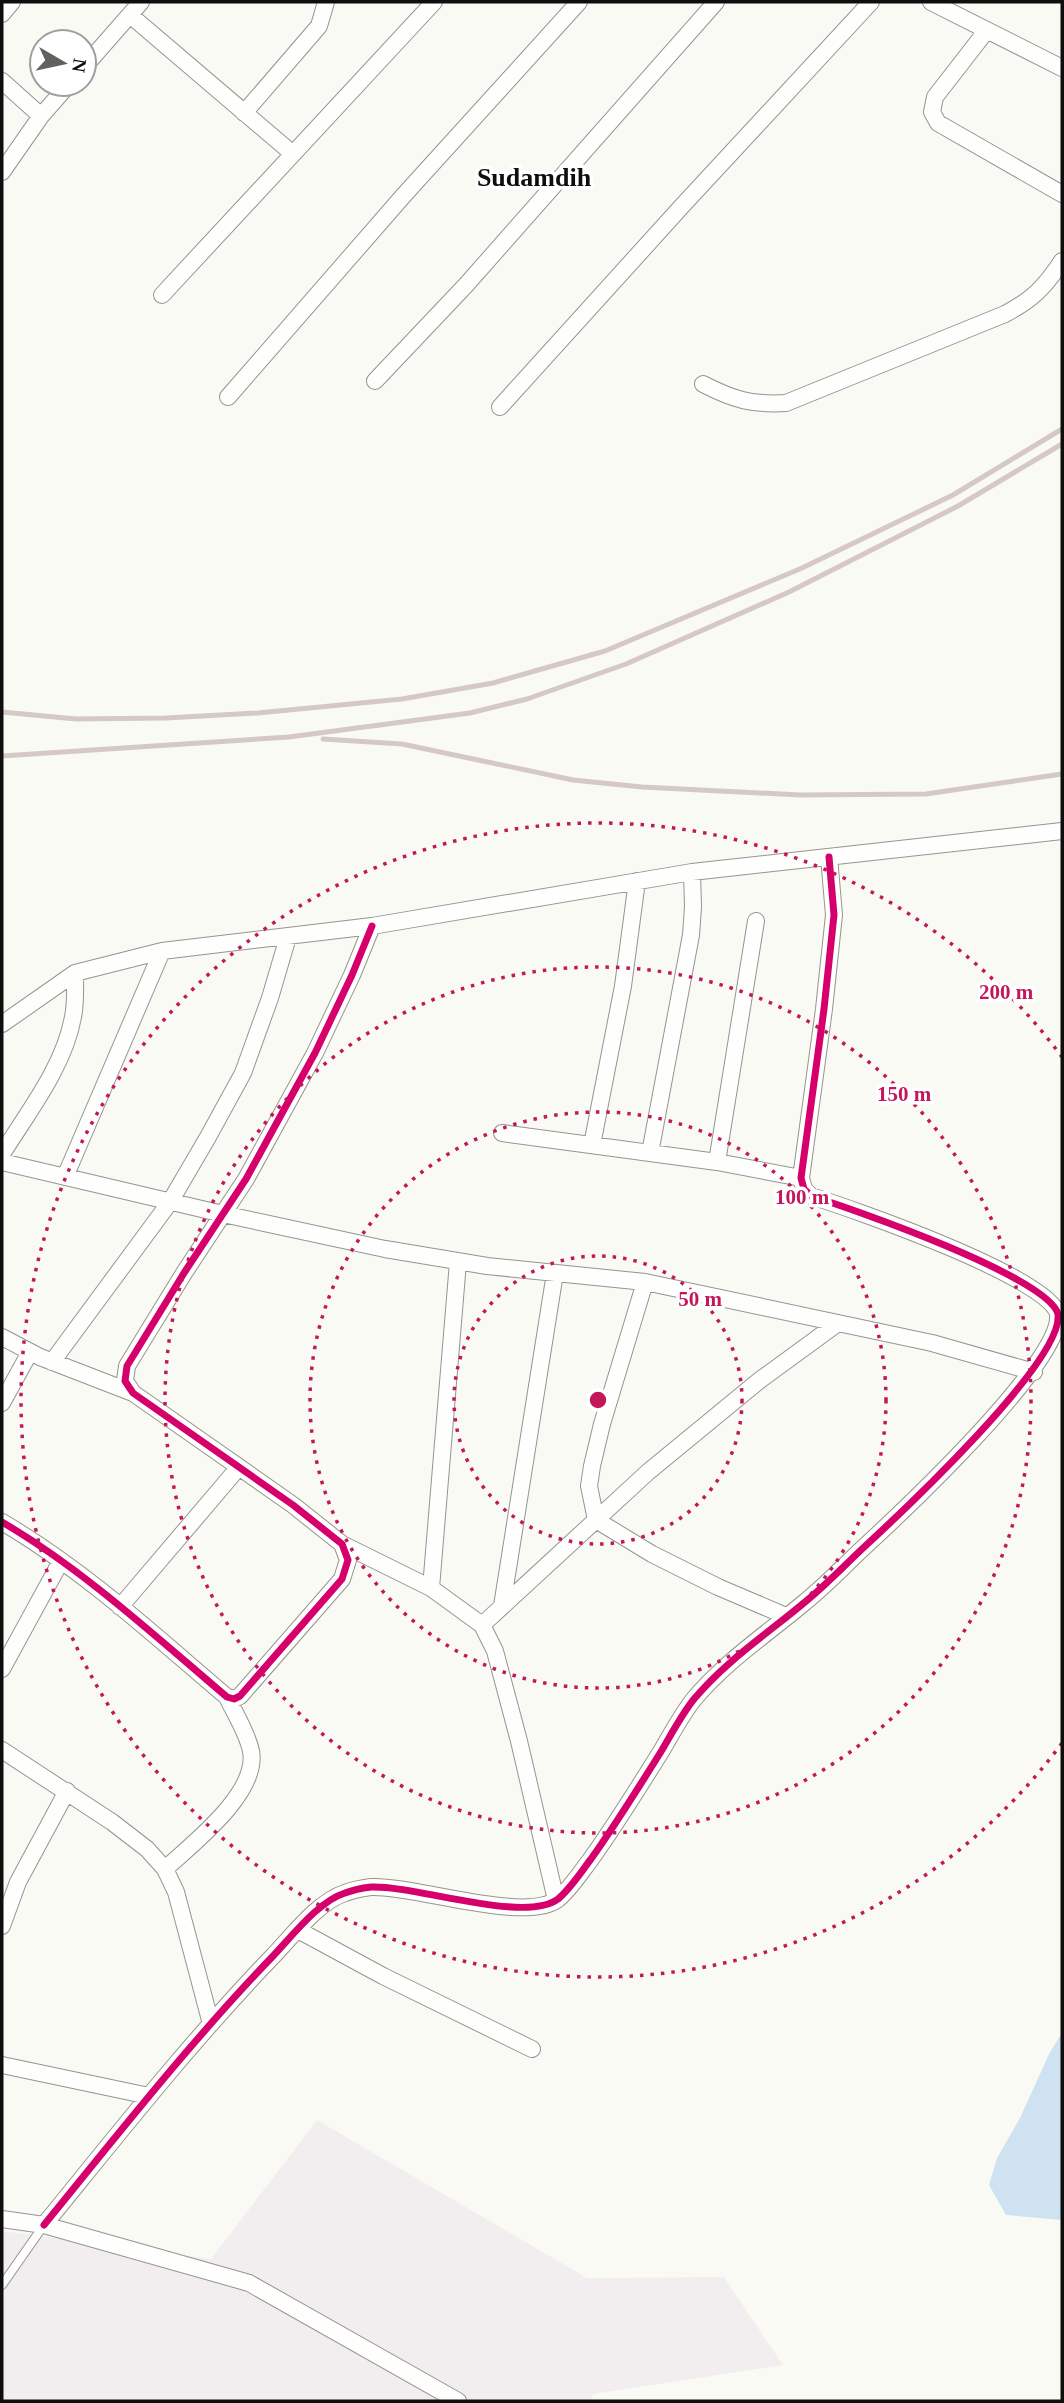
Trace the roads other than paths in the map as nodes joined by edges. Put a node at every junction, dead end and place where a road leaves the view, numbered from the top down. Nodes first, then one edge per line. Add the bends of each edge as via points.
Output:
1 (12, 2) edge
2 (141, 2) edge
3 (326, 2) edge
4 (434, 2) edge
5 (579, 2) edge
6 (716, 2) edge
7 (871, 2) edge
8 (930, 2) edge
9 (2, 14) edge
10 (130, 15) junction
11 (987, 30) junction
12 (98, 51) edge
13 (1062, 68) edge
14 (2, 81) edge
15 (57, 98) edge
16 (244, 113) junction
17 (41, 116) junction
18 (293, 154) junction
19 (2, 172) edge
20 (1062, 194) edge
21 (1062, 261) edge
22 (162, 295) dead end
23 (375, 381) dead end
24 (703, 384) dead end
25 (228, 397) dead end
26 (500, 407) dead end
27 (1062, 831) edge
28 (829, 857) junction
29 (692, 872) junction
30 (637, 881) junction
31 (756, 921) dead end
32 (372, 926) junction
33 (288, 937) junction
34 (162, 951) junction
35 (75, 973) junction
36 (2, 1024) edge
37 (502, 1133) dead end
38 (592, 1145) junction
39 (650, 1153) junction
40 (2, 1154) edge
41 (2, 1162) edge
42 (718, 1162) junction
43 (65, 1177) junction
44 (801, 1178) junction
45 (170, 1202) junction
46 (223, 1214) junction
47 (458, 1262) junction
48 (555, 1273) junction
49 (645, 1282) junction
50 (838, 1323) junction
51 (2, 1337) edge
52 (30, 1352) junction
53 (52, 1362) junction
54 (1034, 1372) junction
55 (133, 1393) junction
56 (2, 1404) edge
57 (239, 1467) junction
58 (596, 1520) junction
59 (2, 1522) edge
60 (342, 1544) junction
61 (61, 1561) junction
62 (431, 1588) junction
63 (502, 1606) junction
64 (120, 1607) junction
65 (786, 1616) junction
66 (482, 1625) junction
67 (2, 1669) edge
68 (227, 1697) junction
69 (2, 1750) edge
70 (67, 1791) junction
71 (165, 1870) junction
72 (556, 1900) junction
73 (2, 1926) edge
74 (298, 1930) junction
75 (211, 2024) junction
76 (533, 2049) dead end
77 (2, 2065) edge
78 (149, 2096) junction
79 (2, 2220) edge
80 (44, 2225) junction
81 (2, 2285) edge
82 (458, 2401) edge

1 - 9 street
2 - 10 street
3 - 16 street via 319,26
4 - 18 street
5 - 25 street
6 - 23 street
7 - 26 street
8 - 11 street
10 - 12 street
10 - 16 street
11 - 13 street
11 - 20 street via 935,97 932,112 938,123
14 - 17 street
15 - 17 street
16 - 18 street
17 - 19 street
18 - 22 street
21 - 24 street via 1027,303 786,403 732,399
27 - 28 street
28 - 29 street
28 - 44 street via 832,938
29 - 30 street
29 - 39 street via 691,934
30 - 32 street
30 - 38 street via 623,986
31 - 42 street
32 - 33 street
32 - 46 street via 315,1053
33 - 34 street
33 - 45 street via 243,1073
34 - 35 street
34 - 43 street
35 - 36 street
35 - 40 street via 73,1019 63,1048
37 - 38 street
38 - 39 street
39 - 42 street
41 - 43 street
42 - 44 street
43 - 45 street
44 - 54 street via 811,1196 986,1264 1047,1298 1058,1310 1059,1322 1054,1341
45 - 46 street
45 - 53 street
46 - 47 street
46 - 55 street via 127,1366 125,1381
47 - 48 street
47 - 62 street
48 - 49 street
48 - 63 street
49 - 50 street
49 - 58 street via 592,1466 589,1486
50 - 54 street
50 - 58 street via 760,1380
51 - 52 street
52 - 53 street
52 - 56 street
53 - 55 street
54 - 65 street via 999,1416
55 - 57 street
57 - 60 street
57 - 64 street
58 - 63 street
58 - 65 street via 652,1554
59 - 61 street
60 - 62 street
60 - 68 street via 348,1560 342,1579 240,1696
61 - 64 street
61 - 67 street
62 - 66 street
63 - 66 street
64 - 68 street
65 - 72 street via 732,1659 692,1702 606,1837
66 - 72 street via 495,1651
68 - 71 street via 251,1753 250,1771 214,1823
69 - 70 street
70 - 71 street via 121,1828
70 - 73 street via 19,1882
71 - 75 street via 176,1892
72 - 74 street via 541,1907 508,1906 369,1887 340,1894
74 - 75 street
74 - 76 street
75 - 78 street
77 - 78 street
78 - 80 street
79 - 80 street
80 - 81 lane
80 - 82 street via 249,2283

